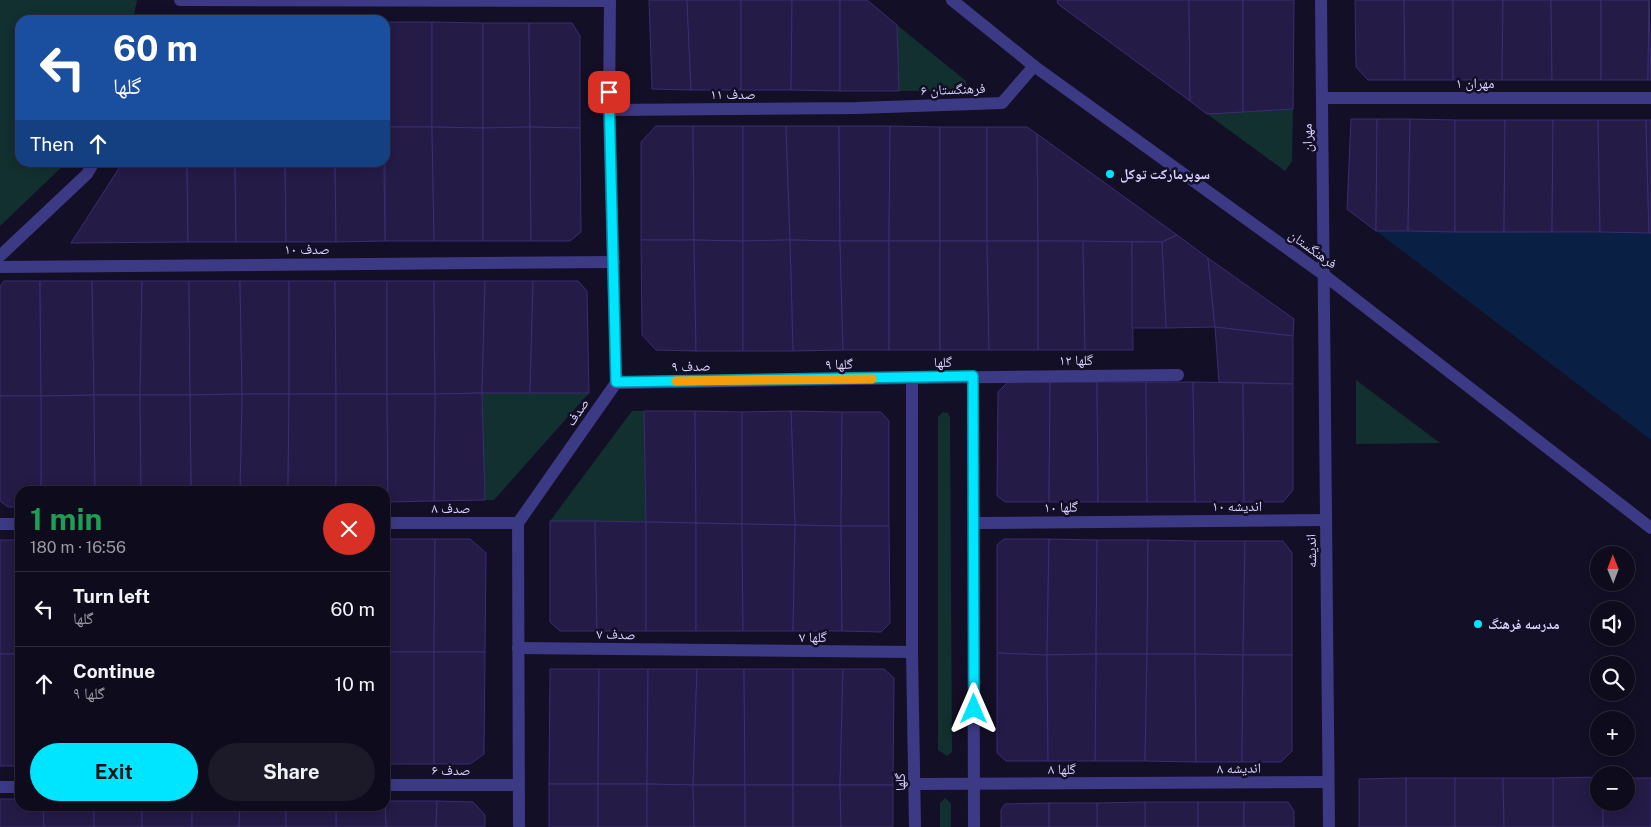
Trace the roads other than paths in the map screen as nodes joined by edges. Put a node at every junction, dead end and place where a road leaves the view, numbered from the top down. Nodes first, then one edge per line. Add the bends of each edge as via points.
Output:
1 (180, 0) edge
2 (952, 0) edge
3 (1321, 0) edge
4 (610, 1) edge
5 (1034, 66) junction
6 (1322, 98) junction
7 (1651, 98) edge
8 (857, 108) joint
9 (609, 110) junction
10 (91, 167) edge
11 (0, 256) edge
12 (614, 262) junction
13 (0, 267) edge
14 (1324, 275) junction
15 (1178, 374) dead end
16 (973, 376) junction
17 (912, 378) junction
18 (766, 380) joint
19 (616, 382) junction
20 (1326, 520) junction
21 (1148, 521) joint
22 (390, 523) edge
23 (518, 523) junction
24 (975, 523) junction
25 (0, 524) edge
26 (15, 524) edge
27 (1651, 528) edge
28 (518, 648) junction
29 (714, 651) joint
30 (912, 652) junction
31 (1328, 782) junction
32 (916, 784) junction
33 (974, 784) junction
34 (1150, 784) joint
35 (390, 785) edge
36 (518, 785) junction
37 (0, 787) edge
38 (15, 787) edge
39 (519, 827) edge
40 (915, 827) edge
41 (974, 827) edge
42 (1329, 827) edge

1 - 4 street
2 - 5 street, فرهنگستان
3 - 6 street, مهران
4 - 9 street
5 - 8 street, فرهنگستان ۶ via 1002,103
5 - 14 street, فرهنگستان
6 - 7 street, مهران ۱
6 - 14 street, مهران
8 - 9 street, صدف ۱۱
9 - 12 street
10 - 11 street
12 - 13 street, صدف ۱۰
12 - 19 street
14 - 20 street, اندیشه
14 - 27 street, فرهنگستان
15 - 16 street, گلها ۱۲
16 - 17 street, گلها
16 - 24 street
17 - 18 street, گلها ۹
17 - 30 street, گلها
18 - 19 street, صدف ۹
19 - 23 street, صدف
20 - 21 street, اندیشه ۱۰
20 - 31 street, اندیشه
21 - 24 street, گلها ۱۰
22 - 23 street, صدف ۸
23 - 28 street
24 - 33 street
25 - 26 street
28 - 29 street, صدف ۷
28 - 36 street
29 - 30 street, گلها ۷
30 - 32 street, گلها
31 - 34 street, اندیشه ۸
31 - 42 street, اندیشه
32 - 33 street, گلها ۸
32 - 40 street, گلها
33 - 34 street, گلها ۸
33 - 41 street
35 - 36 street, صدف ۶
36 - 39 street
37 - 38 street

